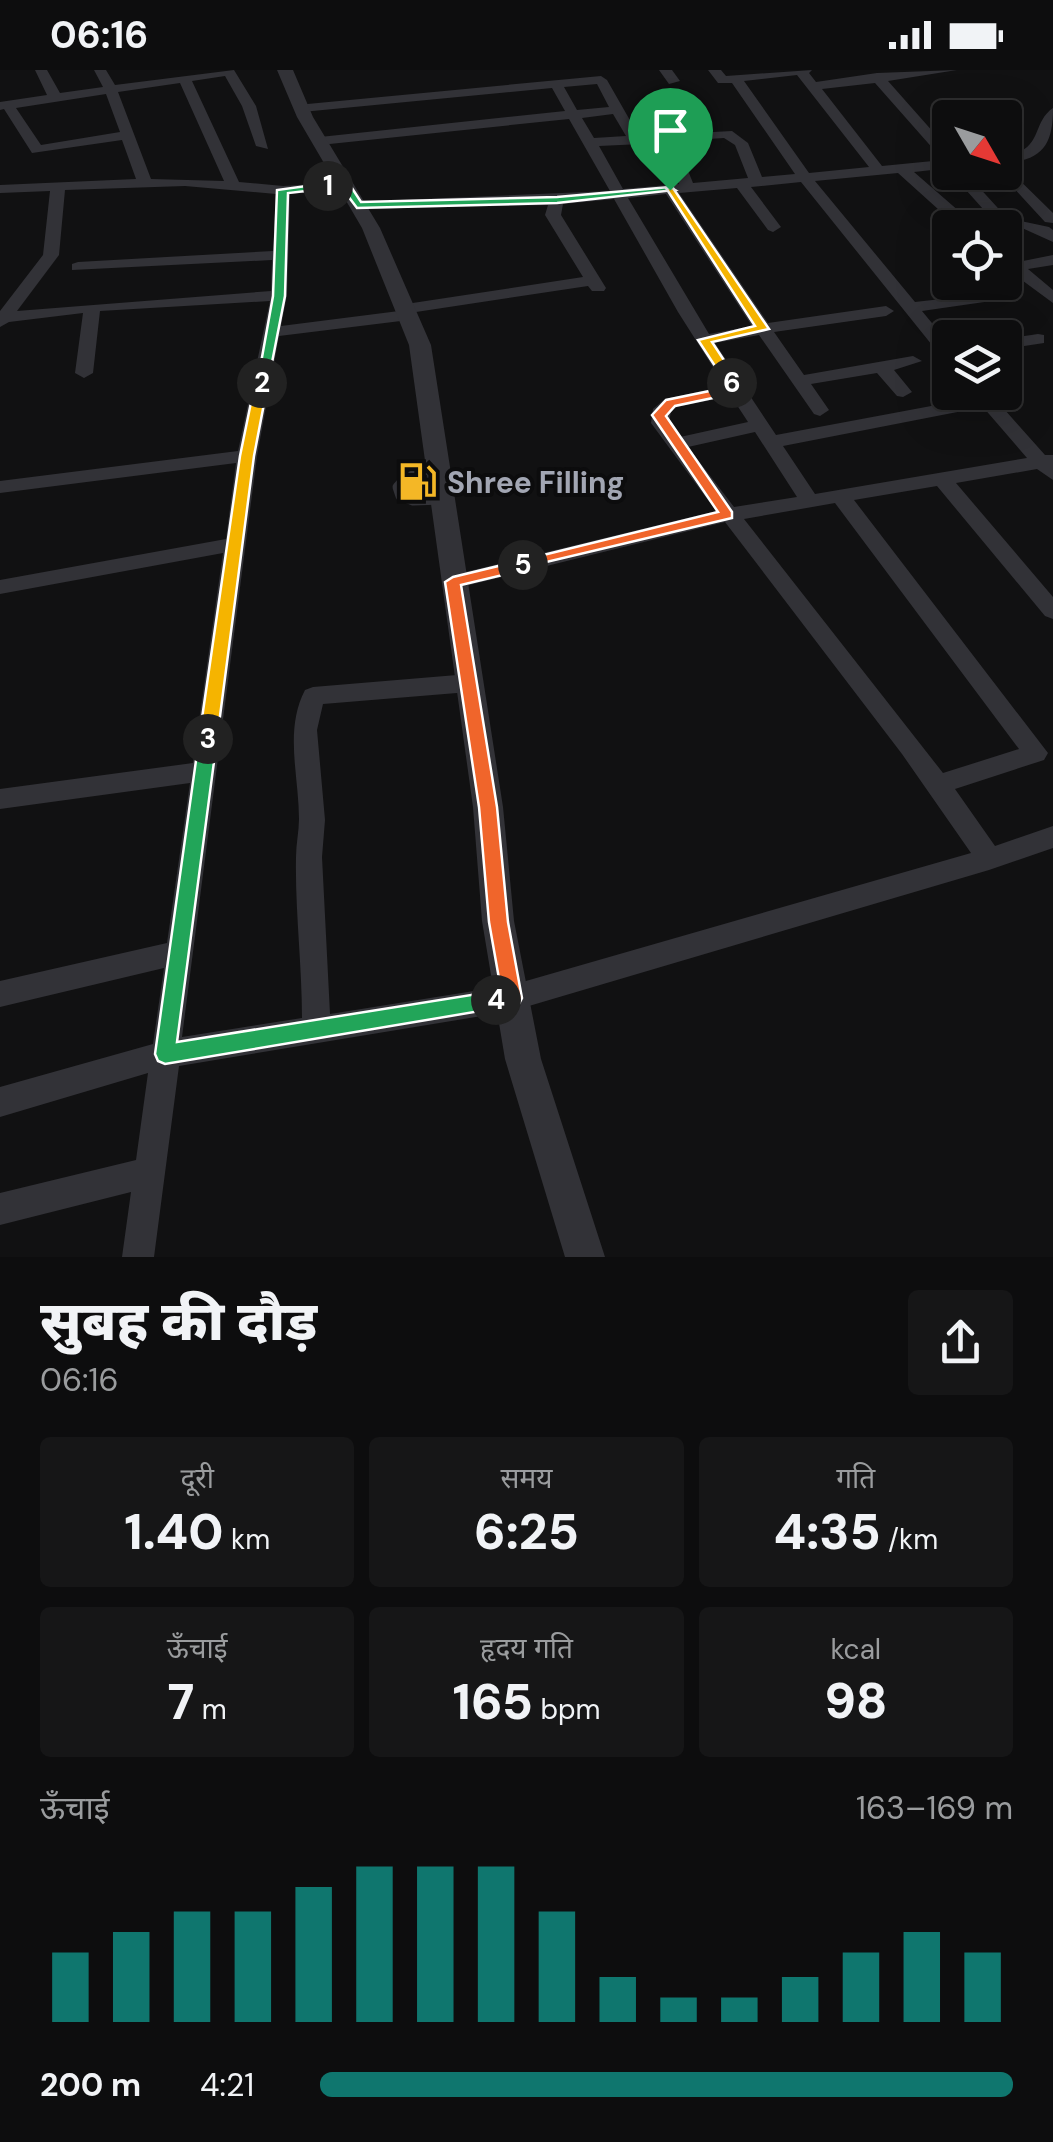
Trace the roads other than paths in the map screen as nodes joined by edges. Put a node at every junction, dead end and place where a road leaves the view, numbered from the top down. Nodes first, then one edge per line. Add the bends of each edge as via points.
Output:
1 (41, 70) edge
2 (100, 70) edge
3 (285, 70) edge
4 (714, 70) edge
5 (952, 70) edge
6 (228, 71) edge
7 (804, 71) edge
8 (768, 72) edge
9 (877, 77) junction
10 (184, 79) junction
11 (737, 80) junction
12 (556, 84) junction
13 (812, 86) junction
14 (112, 90) junction
15 (56, 99) junction
16 (4, 106) edge
17 (302, 108) junction
18 (616, 110) junction
19 (570, 114) junction
20 (1052, 118) edge
21 (128, 135) junction
22 (634, 139) junction
23 (320, 141) junction
24 (932, 141) edge
25 (588, 143) junction
26 (670, 143) dead end
27 (263, 146) dead end
28 (1022, 158) edge
29 (932, 164) edge
30 (901, 168) junction
31 (879, 171) junction
32 (806, 179) junction
33 (749, 182) junction
34 (146, 184) junction
35 (58, 186) junction
36 (234, 186) junction
37 (1022, 188) edge
38 (0, 189) edge
39 (679, 189) junction
40 (283, 190) junction
41 (973, 190) edge
42 (351, 195) junction
43 (619, 195) junction
44 (557, 200) junction
45 (949, 210) edge
46 (992, 210) edge
47 (1050, 218) dead end
48 (1022, 224) edge
49 (774, 228) dead end
50 (1053, 237) edge
51 (280, 254) junction
52 (225, 258) junction
53 (1053, 260) edge
54 (162, 262) junction
55 (1022, 262) edge
56 (99, 266) junction
57 (78, 267) dead end
58 (1022, 273) edge
59 (222, 279) dead end
60 (160, 284) dead end
61 (95, 286) dead end
62 (279, 296) junction
63 (1053, 298) edge
64 (962, 300) edge
65 (92, 307) junction
66 (912, 307) junction
67 (886, 311) dead end
68 (408, 312) junction
69 (2, 320) edge
70 (763, 329) junction
71 (272, 332) junction
72 (932, 332) edge
73 (1038, 339) dead end
74 (704, 340) junction
75 (1022, 341) edge
76 (913, 360) dead end
77 (881, 366) junction
78 (84, 373) dead end
79 (800, 382) junction
80 (737, 389) junction
81 (903, 392) dead end
82 (932, 405) edge
83 (820, 410) dead end
84 (995, 410) edge
85 (766, 433) junction
86 (676, 444) junction
87 (247, 456) junction
88 (1049, 465) edge
89 (437, 466) junction
90 (940, 478) junction
91 (0, 488) edge
92 (839, 494) junction
93 (808, 499) junction
94 (442, 500) junction
95 (727, 515) junction
96 (235, 544) junction
97 (453, 582) junction
98 (0, 587) edge
99 (1053, 611) edge
100 (468, 682) junction
101 (1044, 750) edge
102 (204, 771) junction
103 (940, 784) junction
104 (0, 800) edge
105 (1053, 837) edge
106 (989, 860) junction
107 (180, 952) junction
108 (0, 994) edge
109 (512, 998) junction
110 (316, 1029) junction
111 (165, 1054) junction
112 (0, 1102) edge
113 (149, 1172) junction
114 (0, 1209) edge
115 (138, 1257) edge
116 (585, 1257) edge

1 - 15 street
2 - 14 street
3 - 17 street
4 - 11 street via 723,80
5 - 9 street
6 - 10 street
6 - 27 street via 250,106
7 - 8 street
7 - 13 street
8 - 11 street
9 - 13 street
9 - 24 street
10 - 14 street
10 - 36 street
11 - 32 street
12 - 17 street
12 - 18 street via 601,80
12 - 19 street
13 - 31 street
14 - 15 street
14 - 21 street
15 - 16 street
16 - 21 street via 37,150
17 - 23 street
18 - 19 street
18 - 22 street
19 - 23 street
19 - 25 street
20 - 28 street via 1040,155
21 - 34 street
22 - 25 street
22 - 33 street via 727,134 741,144
23 - 42 street
25 - 43 street
26 - 39 street
29 - 30 street
30 - 31 street
30 - 45 street
31 - 32 street
32 - 33 street
32 - 66 street
33 - 39 street
33 - 49 street
34 - 35 street
34 - 36 street
35 - 38 street
35 - 69 street via 50,255
36 - 40 street
37 - 47 street
39 - 43 street
39 - 70 street
40 - 42 street
40 - 51 street
41 - 46 street
42 - 44 street
42 - 68 street
43 - 44 street
43 - 74 street
44 - 68 street via 553,215 596,286
48 - 50 street
51 - 52 street
51 - 62 street
52 - 54 street
52 - 59 street
53 - 55 street
54 - 56 street
54 - 60 street
56 - 57 street
56 - 61 street
58 - 63 street
62 - 65 street
62 - 71 street
64 - 66 street
65 - 69 street
65 - 78 street
66 - 72 street
67 - 70 street
68 - 71 street
68 - 89 street via 420,345
70 - 74 street
70 - 79 street
71 - 87 street
73 - 75 street
74 - 80 street
76 - 77 street
77 - 79 street
77 - 81 street
79 - 83 street
80 - 85 street
80 - 86 street via 662,408 660,423
82 - 85 street
84 - 88 street
85 - 86 street
85 - 93 street
86 - 95 street
87 - 91 street
87 - 96 street
88 - 90 street
89 - 94 street
89 - 94 lane via 397,487 413,502
90 - 92 street
90 - 99 street
92 - 93 street
92 - 101 street
93 - 95 street
94 - 97 street
95 - 97 street
95 - 103 street
96 - 98 street
96 - 102 street
97 - 100 street
100 - 109 street
100 - 110 street via 313,696 304,730
101 - 103 street
102 - 104 street
102 - 107 street
103 - 106 street
105 - 106 street
106 - 109 street
107 - 108 street
107 - 111 street
109 - 110 street
109 - 116 street via 523,1059
110 - 111 street
111 - 112 street
111 - 113 street
113 - 114 street
113 - 115 street

